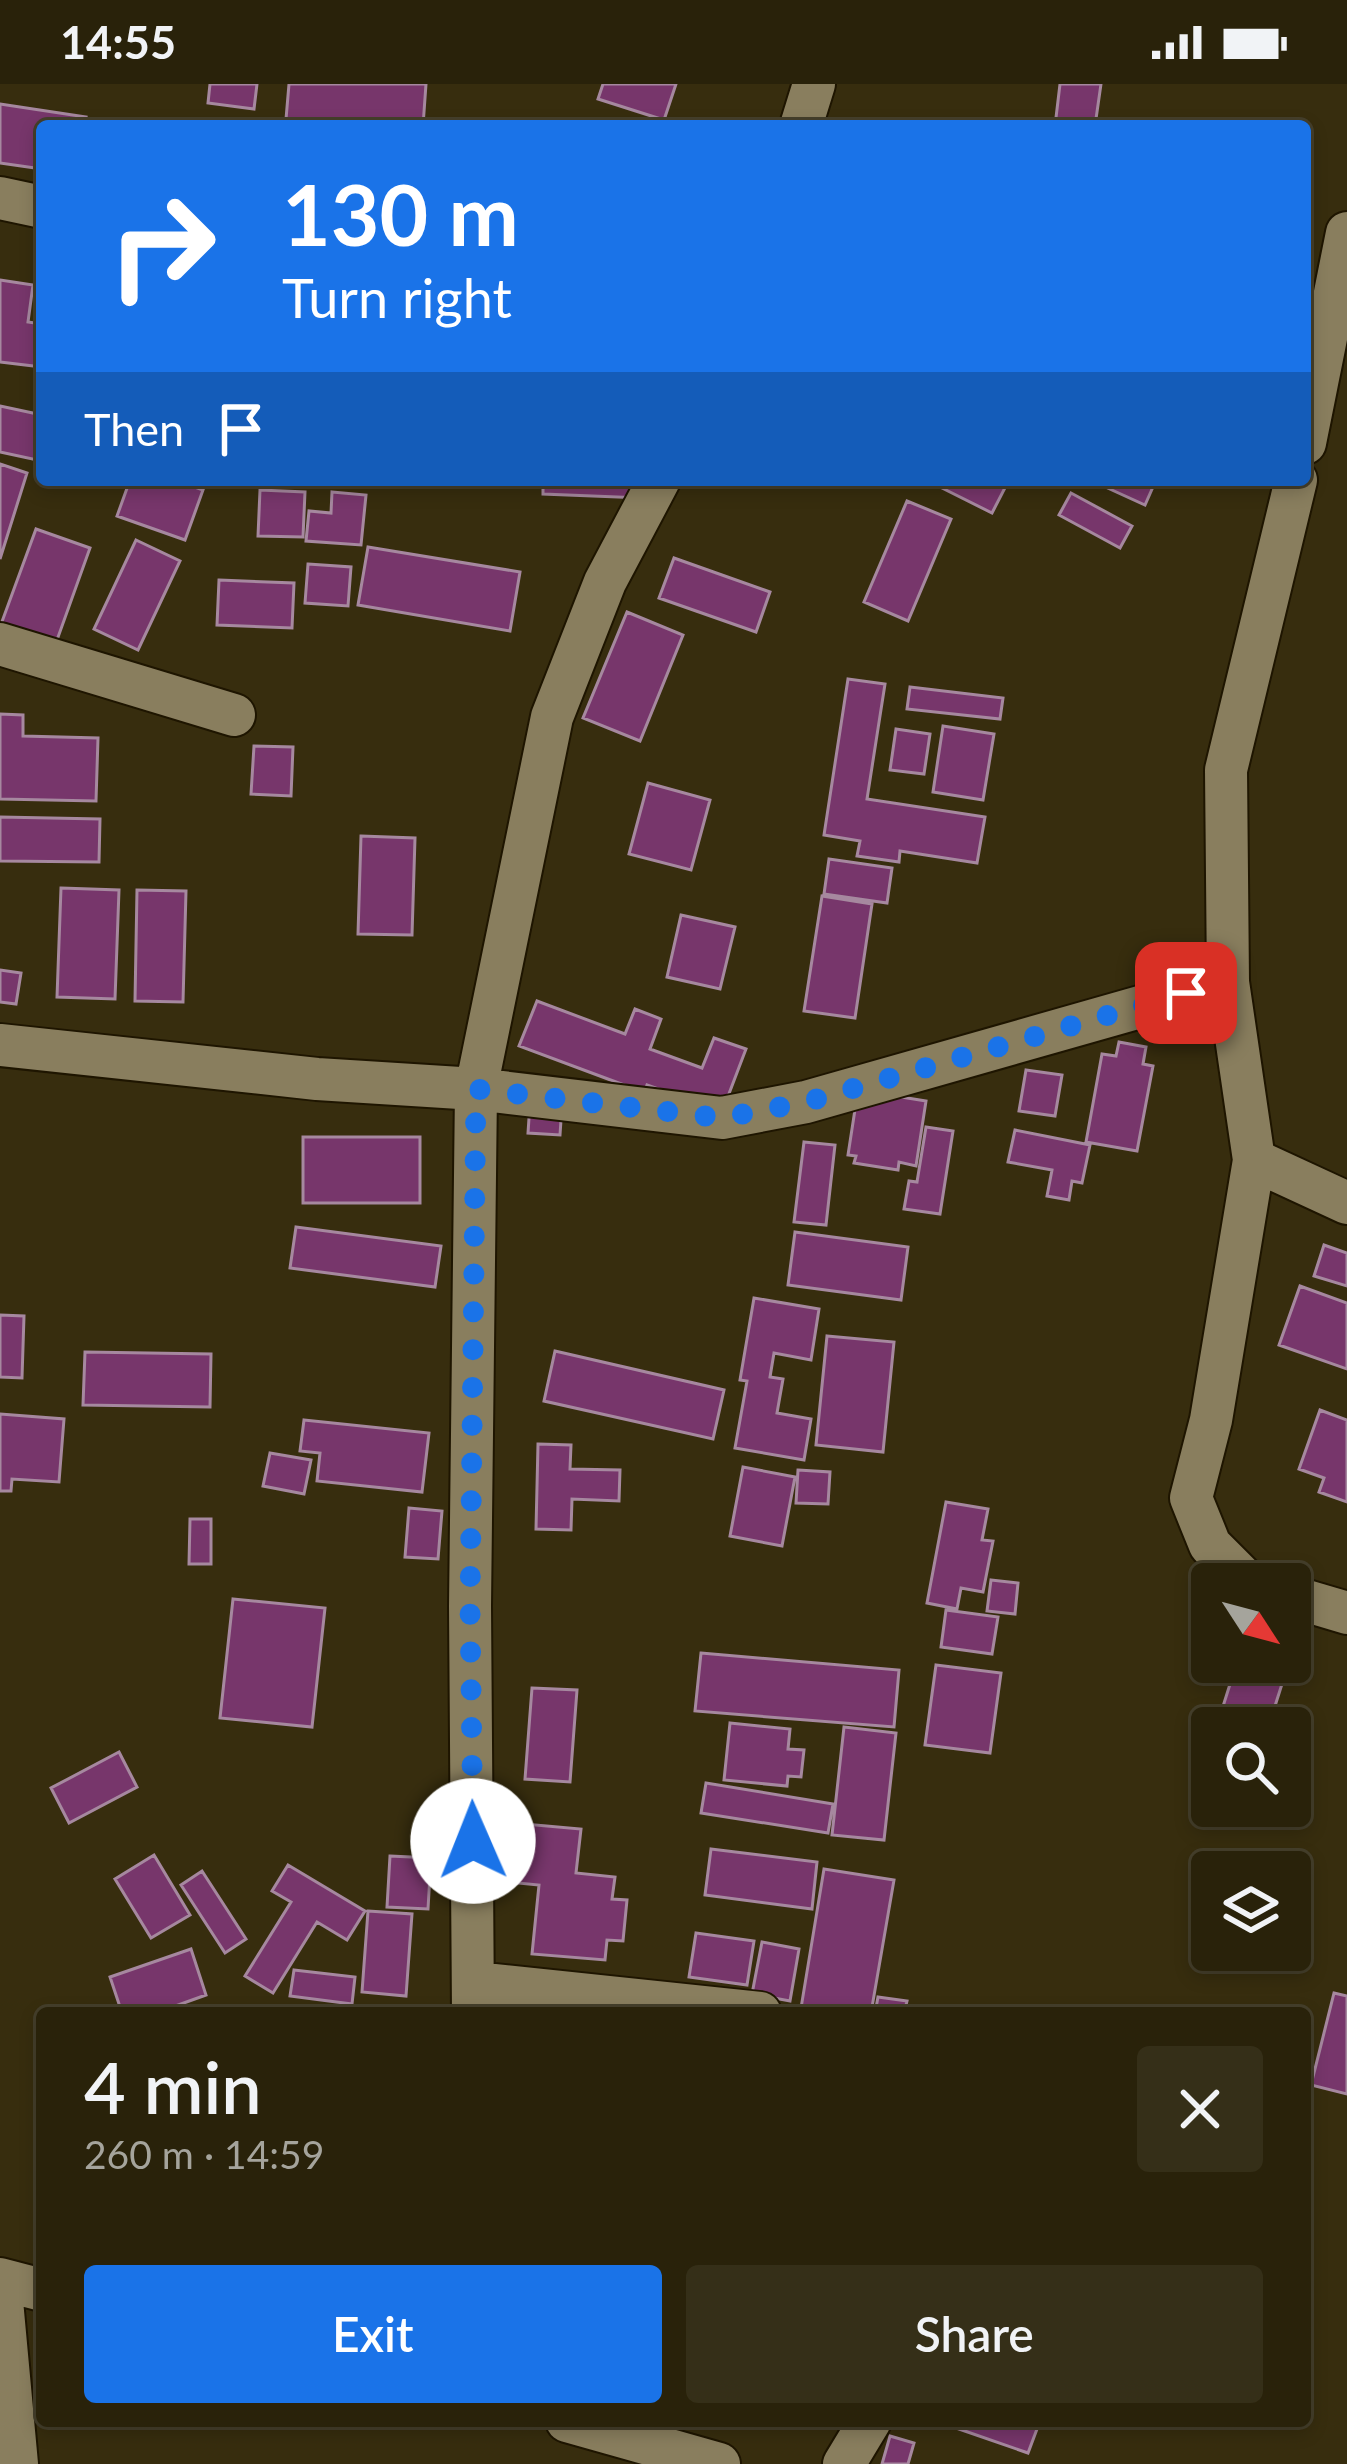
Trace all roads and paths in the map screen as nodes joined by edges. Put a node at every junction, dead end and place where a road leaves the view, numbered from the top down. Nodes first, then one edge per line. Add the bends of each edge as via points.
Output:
1 (814, 84) edge
2 (803, 120) edge
3 (0, 198) edge
4 (36, 206) edge
5 (1347, 233) edge
6 (1321, 428) edge
7 (655, 486) edge
8 (1295, 486) edge
9 (0, 644) edge
10 (234, 715) dead end
11 (1228, 982) junction
12 (0, 1045) edge
13 (476, 1089) junction
14 (1254, 1160) junction
15 (1347, 1203) edge
16 (1228, 1563) edge
17 (1311, 1602) edge
18 (1347, 1613) edge
19 (474, 1998) edge
20 (646, 2007) edge
21 (36, 2288) edge
22 (588, 2427) edge
23 (866, 2427) edge
24 (17, 2464) edge
25 (719, 2464) edge
26 (844, 2464) edge

1 - 2 street
3 - 4 street
5 - 6 street
7 - 13 street via 605,582 552,717
8 - 11 street via 1226,770
9 - 10 street
11 - 13 street via 806,1102 722,1118
11 - 14 street
12 - 13 street
13 - 19 street
14 - 15 street
14 - 16 street via 1191,1498 1210,1545
17 - 18 street
19 - 20 street
21 - 24 street via 0,2279
22 - 25 street
23 - 26 street

